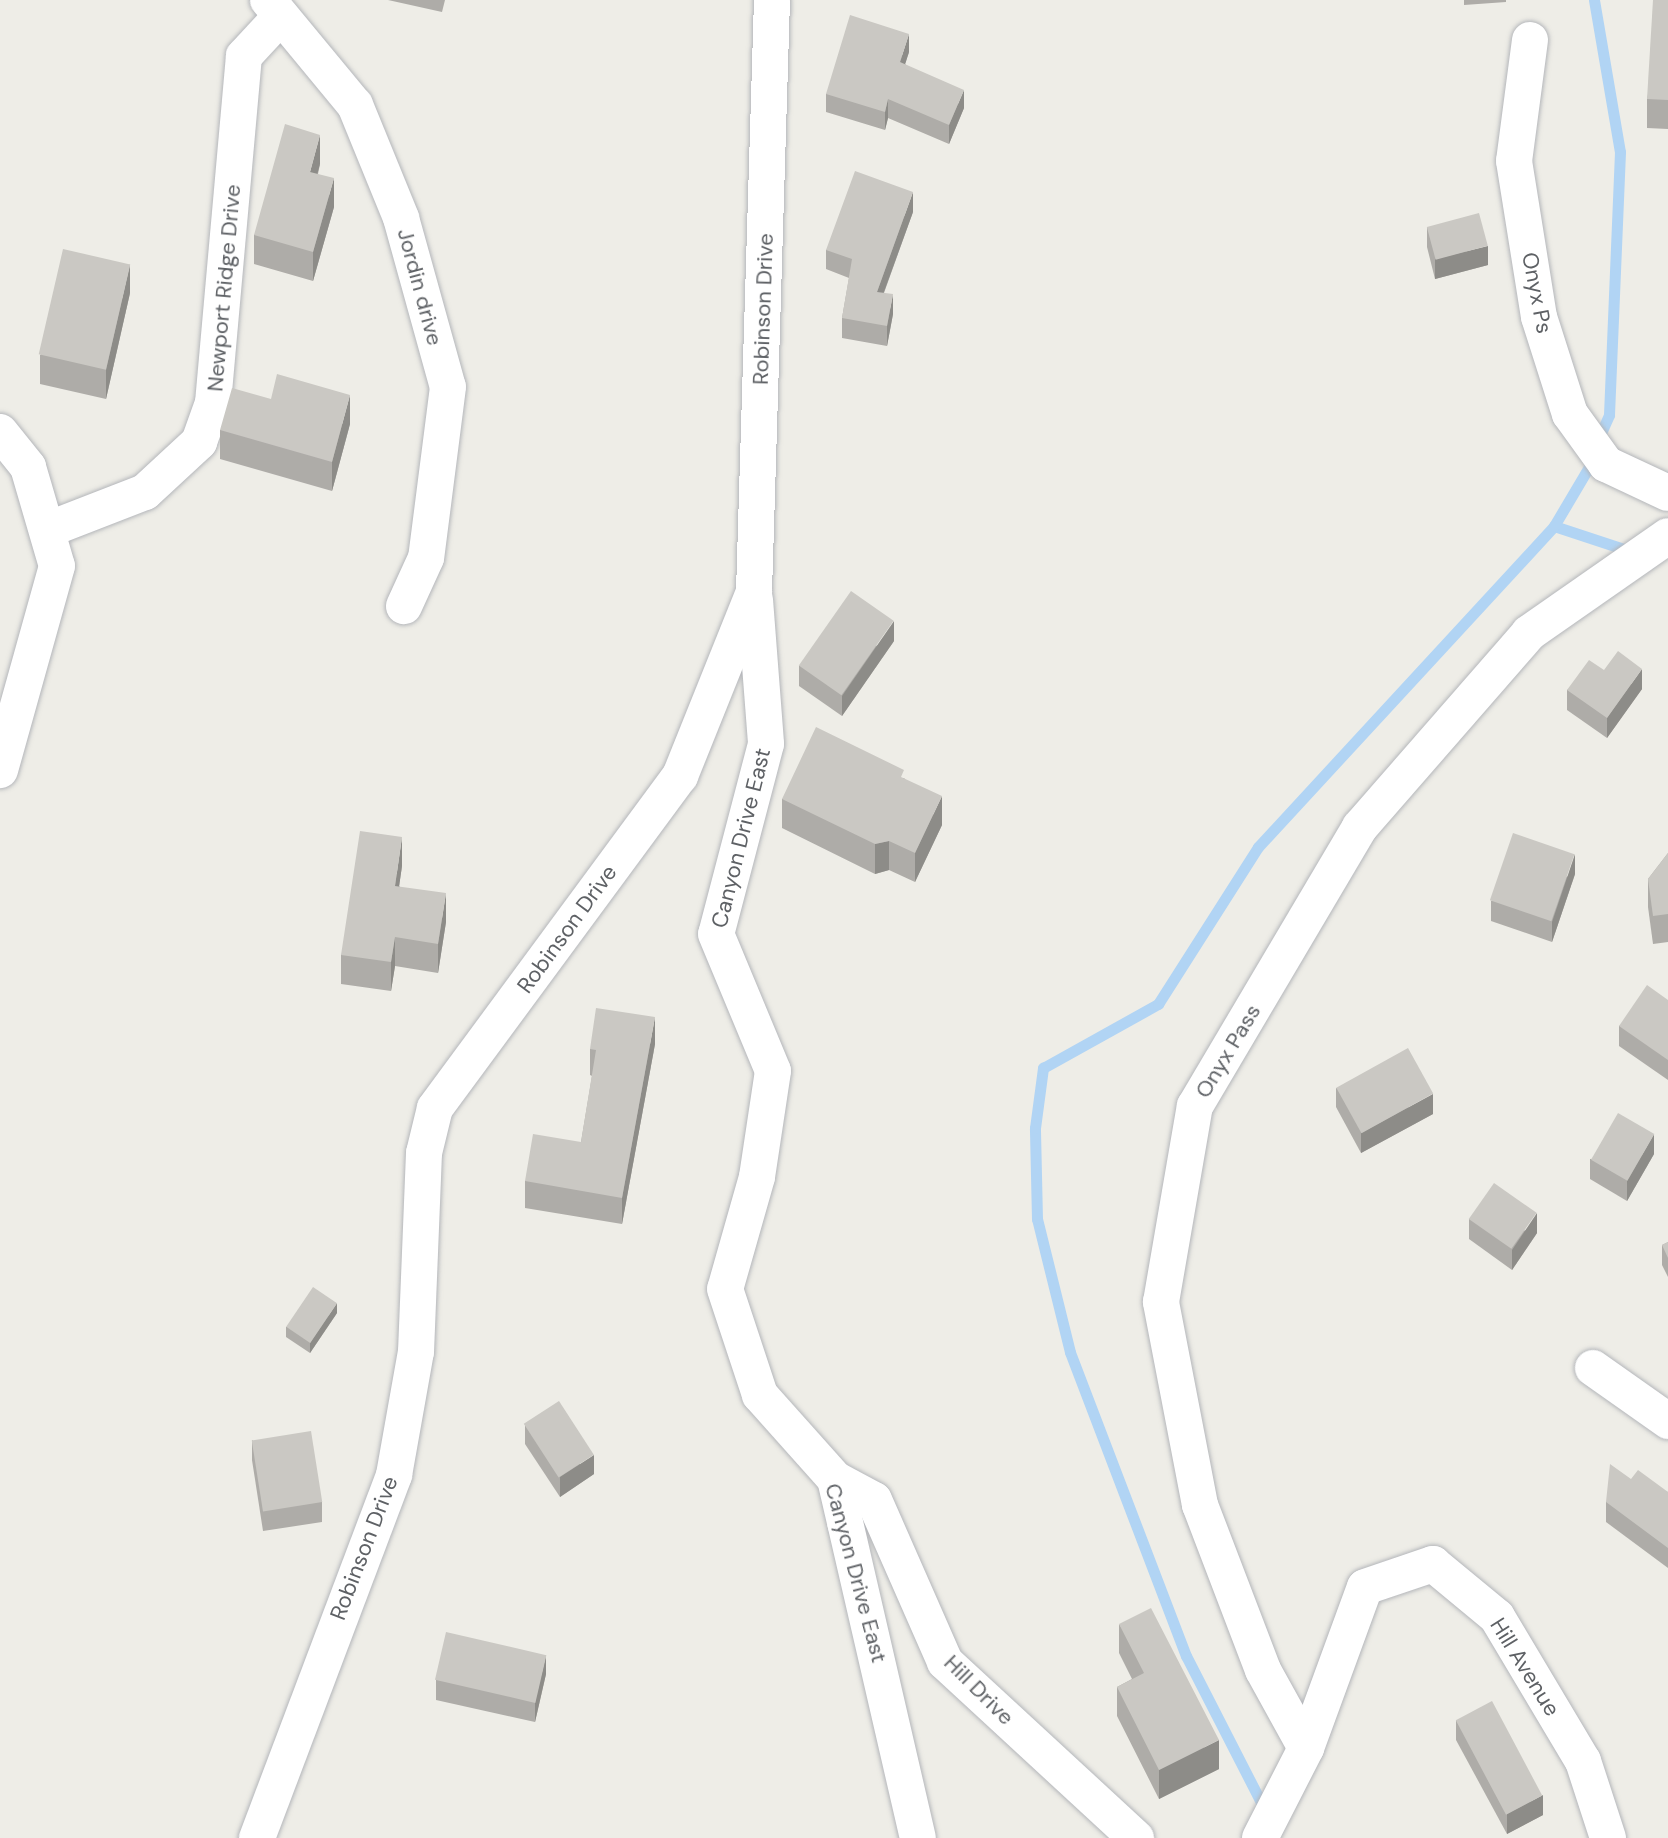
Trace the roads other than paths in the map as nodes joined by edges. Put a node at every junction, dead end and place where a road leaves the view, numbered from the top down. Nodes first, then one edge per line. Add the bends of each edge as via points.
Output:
1 (772, 0) edge
2 (275, 8) edge
3 (1530, 40) dead end
4 (0, 432) edge
5 (1668, 493) edge
6 (47, 530) junction
7 (1668, 536) edge
8 (754, 592) junction
9 (404, 606) dead end
10 (6, 724) edge
11 (0, 770) edge
12 (1593, 1368) dead end
13 (1668, 1421) edge
14 (835, 1479) junction
15 (1306, 1748) junction
16 (257, 1838) edge
17 (918, 1838) edge
18 (1136, 1838) edge
19 (1260, 1838) edge
20 (1608, 1838) edge

1 - 8 street, Robinson Drive
2 - 6 street, Newport Ridge Drive via 244,56 213,403 199,442 145,492
2 - 9 street, Jordin drive via 355,105 401,218 448,387 426,558
3 - 5 street, Onyx Ps via 1514,161 1539,317 1570,414 1606,464
4 - 6 street via 28,467
6 - 10 street via 57,566
7 - 15 street, Onyx Pass via 1529,633 1360,827 1195,1106 1161,1302 1200,1505 1263,1670
8 - 14 street, Canyon Drive East via 766,744 716,934 773,1071 757,1177 725,1289 760,1395
8 - 16 street, Robinson Drive via 680,776 435,1108 424,1153 416,1352 394,1475
10 - 11 street
12 - 13 street
14 - 17 street, Canyon Drive East
14 - 18 street, Hill Drive via 874,1500 945,1662
15 - 19 street
15 - 20 street, Hill Avenue via 1365,1587 1433,1564 1497,1617 1583,1761

